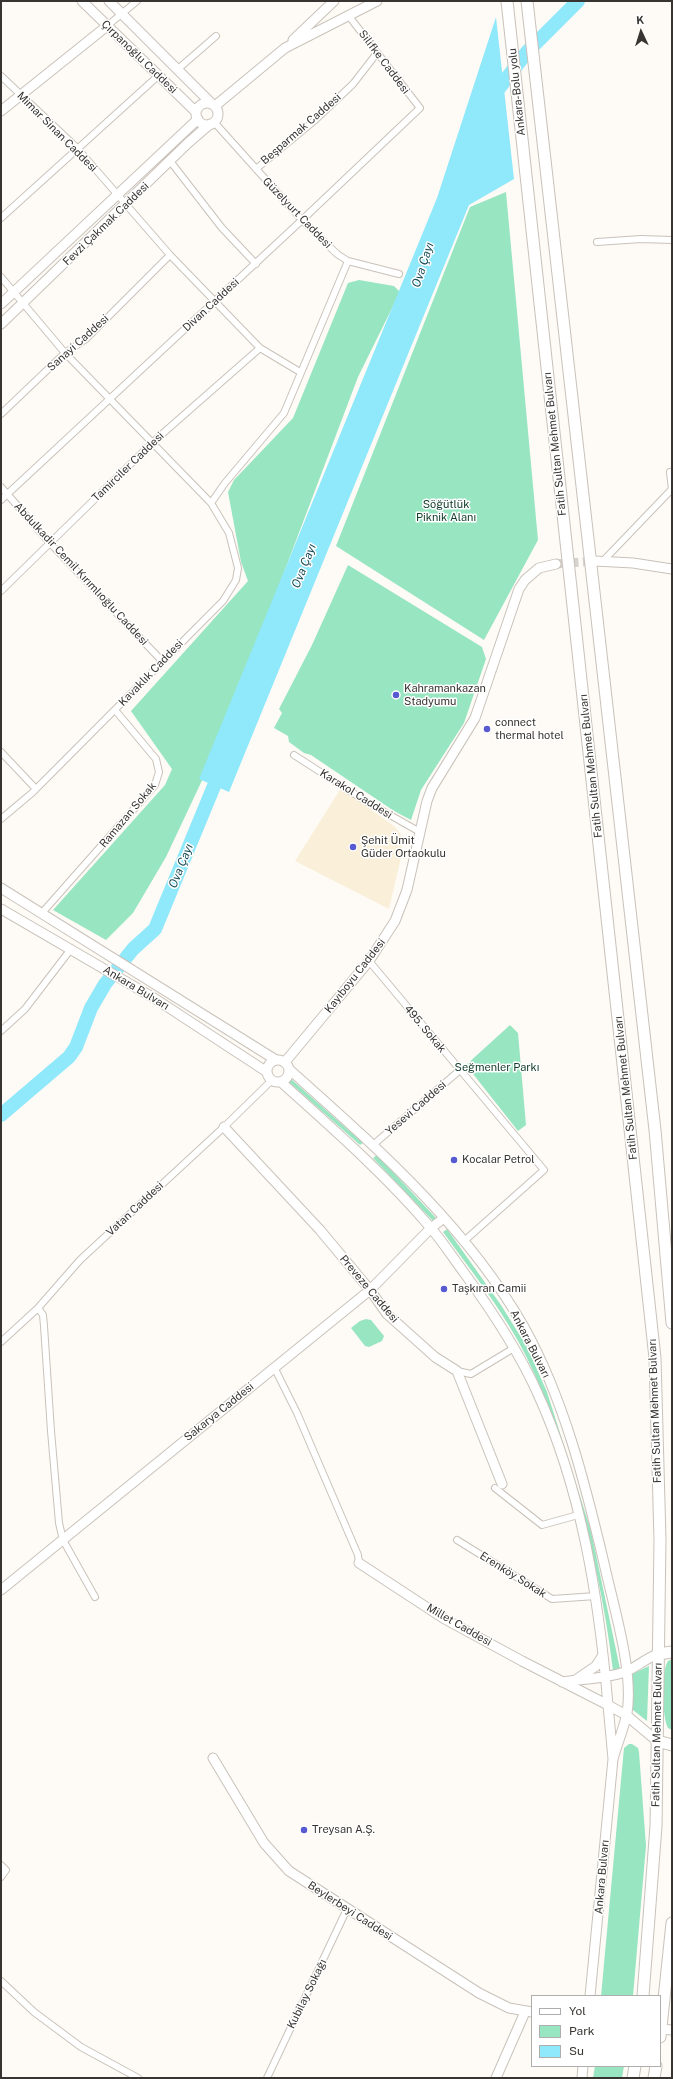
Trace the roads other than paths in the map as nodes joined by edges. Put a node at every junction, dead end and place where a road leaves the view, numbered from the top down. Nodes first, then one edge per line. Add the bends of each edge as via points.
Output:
1 (82, 1) edge
2 (109, 1) edge
3 (137, 1) edge
4 (334, 1) edge
5 (377, 1) edge
6 (507, 1) edge
7 (527, 1) edge
8 (122, 14) junction
9 (348, 15) junction
10 (107, 26) junction
11 (216, 36) dead end
12 (285, 48) junction
13 (377, 52) junction
14 (178, 69) junction
15 (1, 76) edge
16 (158, 76) junction
17 (20, 94) junction
18 (214, 105) junction
19 (420, 108) joint
20 (1, 111) edge
21 (197, 116) junction
22 (212, 123) junction
23 (77, 148) junction
24 (170, 161) junction
25 (544, 166) joint
26 (256, 169) junction
27 (526, 184) joint
28 (118, 196) junction
29 (126, 205) junction
30 (1, 218) edge
31 (302, 220) junction
32 (672, 240) edge
33 (597, 242) dead end
34 (170, 255) junction
35 (348, 261) junction
36 (256, 264) junction
37 (399, 274) dead end
38 (1, 277) edge
39 (14, 292) junction
40 (214, 302) junction
41 (23, 303) junction
42 (1, 304) edge
43 (1, 324) edge
44 (260, 348) junction
45 (65, 353) junction
46 (300, 372) junction
47 (109, 400) junction
48 (1, 414) edge
49 (153, 442) junction
50 (671, 472) edge
51 (1, 487) edge
52 (672, 489) edge
53 (8, 494) junction
54 (1, 500) edge
55 (211, 503) junction
56 (50, 543) junction
57 (599, 561) joint
58 (556, 564) tunnel mouth
59 (672, 569) edge
60 (1, 591) edge
61 (162, 661) junction
62 (115, 710) junction
63 (1, 752) edge
64 (294, 755) dead end
65 (36, 789) junction
66 (1, 819) edge
67 (420, 832) junction
68 (1, 888) edge
69 (1, 909) edge
70 (41, 914) junction
71 (71, 949) junction
72 (369, 961) junction
73 (1, 1031) edge
74 (284, 1064) junction
75 (460, 1070) junction
76 (273, 1078) junction
77 (224, 1127) junction
78 (373, 1145) junction
79 (360, 1155) junction
80 (444, 1218) junction
81 (431, 1228) junction
82 (463, 1242) junction
83 (370, 1290) junction
84 (38, 1308) junction
85 (672, 1323) edge
86 (1, 1342) edge
87 (514, 1348) junction
88 (274, 1367) junction
89 (457, 1371) junction
90 (499, 1486) joint
91 (578, 1516) junction
92 (62, 1540) junction
93 (457, 1540) dead end
94 (359, 1563) joint
95 (1, 1590) edge
96 (596, 1596) junction
97 (95, 1597) dead end
98 (672, 1652) edge
99 (658, 1654) junction
100 (603, 1655) junction
101 (627, 1671) junction
102 (606, 1678) junction
103 (575, 1680) junction
104 (562, 1682) junction
105 (608, 1705) junction
106 (626, 1715) junction
107 (657, 1741) junction
108 (672, 1745) edge
109 (213, 1758) dead end
110 (613, 1759) junction
111 (1, 1865) edge
112 (1, 1877) edge
113 (348, 1909) junction
114 (672, 1923) edge
115 (1, 1981) edge
116 (590, 1995) edge
117 (643, 1995) edge
118 (529, 2012) edge
119 (664, 2032) edge
120 (583, 2067) edge
121 (635, 2067) edge
122 (656, 2067) edge
123 (138, 2078) edge
124 (267, 2078) edge
125 (496, 2078) edge
126 (582, 2078) edge
127 (633, 2078) edge
128 (654, 2078) edge

1 - 10 main road, Çırpanoğlu Caddesi
2 - 8 main road, Çırpanoğlu Caddesi
3 - 8 street
4 - 12 main road
5 - 9 main road
6 - 27 highway, Ankara-Bolu yolu
7 - 25 highway, Ankara-Bolu yolu
8 - 10 street
8 - 14 main road, Çırpanoğlu Caddesi
9 - 12 main road
9 - 13 street, Silifke Caddesi
10 - 16 main road, Çırpanoğlu Caddesi
10 - 17 main road
11 - 14 street
12 - 18 main road
13 - 19 street, Silifke Caddesi
13 - 26 street, Beşparmak Caddesi via 353,84 314,121
14 - 18 main road, Çırpanoğlu Caddesi
15 - 17 street, Mimar Sinan Caddesi
16 - 21 main road, Çırpanoğlu Caddesi
16 - 23 street
17 - 20 main road
17 - 23 street, Mimar Sinan Caddesi
18 - 21 main road via 202,104
18 - 22 main road via 218,113
19 - 31 street, Divan Caddesi
21 - 22 main road via 203,124
21 - 28 main road, Fevzi Çakmak Caddesi
22 - 24 main road, Fevzi Çakmak Caddesi
22 - 26 street, Güzelyurt Caddesi
23 - 28 street, Mimar Sinan Caddesi
23 - 30 street
24 - 29 main road, Fevzi Çakmak Caddesi
24 - 36 street via 222,228
25 - 85 highway, Fatih Sultan Mehmet Bulvarı via 655,1130
26 - 31 street, Güzelyurt Caddesi
27 - 99 highway, Fatih Sultan Mehmet Bulvarı via 655,1358 660,1540
28 - 29 street, Mimar Sinan Caddesi
28 - 39 main road, Fevzi Çakmak Caddesi
29 - 34 street, Mimar Sinan Caddesi
29 - 41 main road, Fevzi Çakmak Caddesi
31 - 35 street, Güzelyurt Caddesi via 337,254
31 - 36 street, Divan Caddesi
32 - 33 street
34 - 40 street, Mimar Sinan Caddesi
34 - 45 street, Sanayi Caddesi via 86,339
35 - 37 street, Güzelyurt Caddesi
35 - 46 street via 308,359
36 - 40 street, Divan Caddesi
38 - 39 street, Kavaklık Caddesi
39 - 41 street, Kavaklık Caddesi
39 - 42 main road, Fevzi Çakmak Caddesi
40 - 44 street, Mimar Sinan Caddesi
40 - 47 street, Divan Caddesi
41 - 43 main road, Fevzi Çakmak Caddesi
41 - 45 street, Kavaklık Caddesi
44 - 46 street, Mimar Sinan Caddesi
44 - 49 street, Tamirciler Caddesi
45 - 47 street, Kavaklık Caddesi
45 - 48 street, Sanayi Caddesi
46 - 55 street via 284,413
47 - 49 street, Kavaklık Caddesi
47 - 53 street, Divan Caddesi
49 - 55 street, Kavaklık Caddesi
49 - 56 street, Tamirciler Caddesi
50 - 52 street
51 - 53 street, Abdulkadir Cemil Kırımlıoğlu Caddesi
52 - 57 street
53 - 54 street, Divan Caddesi
53 - 56 street, Abdulkadir Cemil Kırımlıoğlu Caddesi
55 - 61 street, Kavaklık Caddesi via 229,533 238,568 236,580 223,601
56 - 60 street, Tamirciler Caddesi
56 - 61 street, Abdulkadir Cemil Kırımlıoğlu Caddesi
57 - 59 main road
58 - 67 main road, Kayıboyu Caddesi via 539,568 519,589 475,718 432,788 425,806
61 - 62 street, Kavaklık Caddesi
62 - 65 street, Kavaklık Caddesi
62 - 70 street, Ramazan Sokak via 156,759 159,772 156,785
63 - 65 street
64 - 67 street, Karakol Caddesi via 367,802
65 - 66 street, Kavaklık Caddesi
67 - 72 main road, Kayıboyu Caddesi via 401,908
68 - 70 main road
69 - 71 main road, Ankara Bulvarı
70 - 74 main road, Ankara Bulvarı via 94,944
71 - 73 street via 25,1009
71 - 76 main road, Ankara Bulvarı via 154,998
72 - 74 main road, Kayıboyu Caddesi
72 - 75 street, 495. Sokak
74 - 76 main road via 288,1076
74 - 76 main road via 269,1066
74 - 78 main road, Ankara Bulvarı
75 - 78 street, Yesevi Caddesi
75 - 82 street, 495. Sokak via 544,1170
76 - 77 street, Vatan Caddesi
76 - 79 main road, Ankara Bulvarı
77 - 83 main road, Preveze Caddesi via 320,1230
77 - 84 street, Vatan Caddesi via 80,1260
78 - 79 main road
78 - 80 main road, Ankara Bulvarı
79 - 81 main road, Ankara Bulvarı
80 - 81 main road, Sakarya Caddesi
80 - 82 main road, Ankara Bulvarı
81 - 83 main road, Sakarya Caddesi
81 - 87 main road, Ankara Bulvarı
82 - 101 main road, Ankara Bulvarı via 516,1314 550,1382 591,1508
83 - 88 main road, Sakarya Caddesi
83 - 89 main road, Preveze Caddesi via 387,1314 435,1357
84 - 86 street, Vatan Caddesi
84 - 92 street via 43,1315
87 - 89 street via 471,1374
87 - 91 main road, Ankara Bulvarı via 543,1405 568,1476
88 - 92 main road, Sakarya Caddesi
88 - 94 street via 297,1413 358,1555
89 - 90 main road
90 - 91 street via 542,1525
91 - 96 main road, Ankara Bulvarı
92 - 95 main road, Sakarya Caddesi
92 - 97 street
93 - 96 street, Erenköy Sokak via 552,1599
94 - 104 main road, Millet Caddesi via 443,1618
96 - 100 main road, Ankara Bulvarı
98 - 99 highway
99 - 101 main road
99 - 107 highway, Fatih Sultan Mehmet Bulvarı
100 - 102 main road, Ankara Bulvarı
100 - 103 main road via 596,1666
101 - 102 main road
101 - 106 main road, Ankara Bulvarı
102 - 103 main road
102 - 105 main road, Ankara Bulvarı
103 - 104 main road
104 - 105 main road, Millet Caddesi
105 - 106 main road
105 - 110 main road, Ankara Bulvarı
106 - 107 main road
106 - 110 main road, Ankara Bulvarı
107 - 108 highway
107 - 117 highway, Fatih Sultan Mehmet Bulvarı via 654,1857
109 - 113 main road, Beylerbeyi Caddesi via 252,1826 273,1855 289,1871
110 - 116 main road, Ankara Bulvarı
111 - 112 street via 6,1870
113 - 118 main road, Beylerbeyi Caddesi via 495,2003
113 - 124 street, Kubilay Sokağı
114 - 119 highway
115 - 123 street via 34,2012 81,2047
118 - 125 main road
120 - 126 main road
121 - 127 highway
122 - 128 highway

